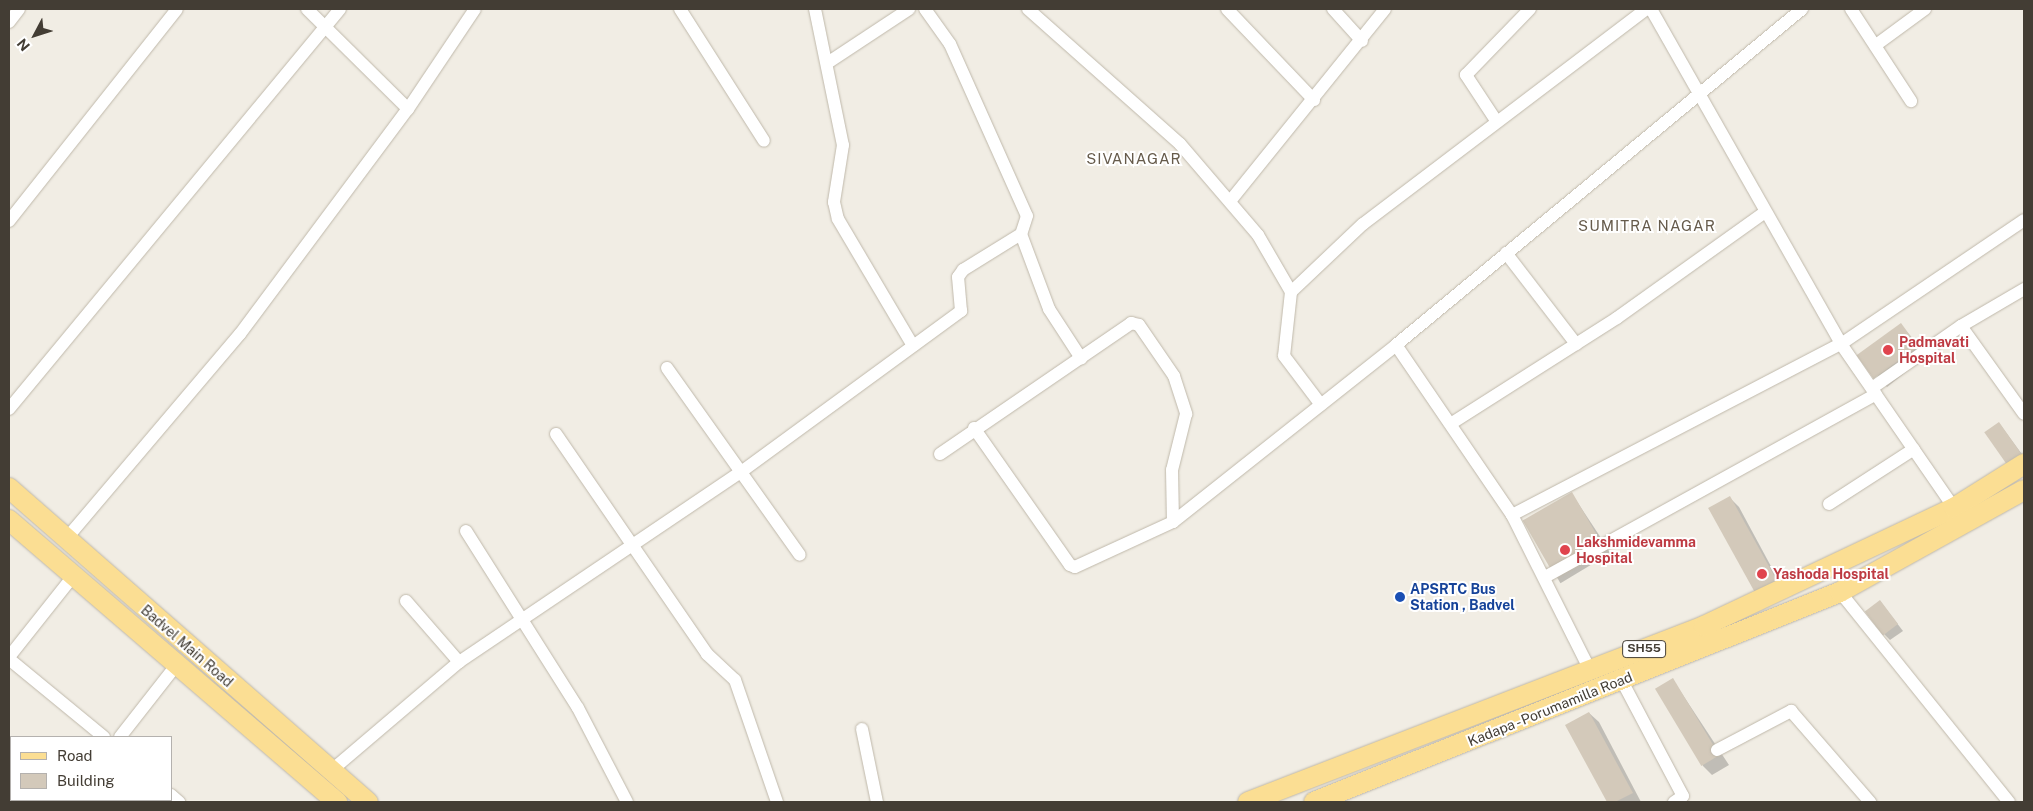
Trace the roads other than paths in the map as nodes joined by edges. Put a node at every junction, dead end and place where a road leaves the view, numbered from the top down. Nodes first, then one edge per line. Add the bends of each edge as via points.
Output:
1 (19, 9) edge
2 (177, 9) edge
3 (307, 9) edge
4 (340, 9) edge
5 (475, 9) edge
6 (815, 9) edge
7 (909, 9) edge
8 (925, 9) edge
9 (1028, 9) edge
10 (1228, 9) edge
11 (1333, 9) edge
12 (1384, 9) edge
13 (1530, 9) edge
14 (1646, 9) edge
15 (1651, 9) edge
16 (1802, 9) edge
17 (1851, 9) edge
18 (1925, 9) edge
19 (686, 11) edge
20 (9, 22) edge
21 (325, 26) junction
22 (1362, 42) junction
23 (1876, 45) junction
24 (829, 62) junction
25 (1699, 93) junction
26 (1314, 100) junction
27 (1911, 100) dead end
28 (408, 109) junction
29 (1496, 119) junction
30 (764, 141) dead end
31 (1231, 200) junction
32 (1765, 212) junction
33 (2024, 220) edge
34 (9, 221) edge
35 (1021, 234) junction
36 (1506, 253) junction
37 (2024, 289) edge
38 (1292, 292) junction
39 (1961, 326) junction
40 (1576, 344) junction
41 (1841, 344) junction
42 (1396, 345) junction
43 (913, 346) junction
44 (1081, 358) junction
45 (667, 368) dead end
46 (1874, 391) junction
47 (1321, 405) junction
48 (9, 409) edge
49 (2024, 414) edge
50 (1452, 423) junction
51 (974, 428) junction
52 (556, 434) dead end
53 (1914, 449) junction
54 (940, 454) dead end
55 (2024, 464) edge
56 (741, 472) junction
57 (9, 488) edge
58 (2024, 490) edge
59 (1829, 504) dead end
60 (1954, 508) junction
61 (1512, 515) junction
62 (9, 520) edge
63 (1174, 522) junction
64 (466, 531) dead end
65 (66, 539) junction
66 (634, 542) junction
67 (800, 555) dead end
68 (74, 575) junction
69 (1545, 578) junction
70 (1840, 592) junction
71 (406, 601) dead end
72 (524, 620) junction
73 (9, 658) edge
74 (459, 662) junction
75 (178, 663) junction
76 (1590, 670) junction
77 (1622, 681) junction
78 (862, 728) dead end
79 (103, 736) edge
80 (121, 736) edge
81 (1717, 750) dead end
82 (332, 770) junction
83 (1681, 800) edge
84 (1320, 801) edge
85 (337, 802) edge
86 (368, 802) edge
87 (628, 802) edge
88 (776, 802) edge
89 (878, 802) edge
90 (1248, 802) edge
91 (1870, 802) edge
92 (2009, 802) edge

1 - 20 street
2 - 34 street
3 - 21 street
4 - 21 street
5 - 28 street
6 - 24 street
7 - 24 street
8 - 35 street via 950,44 1027,216
9 - 31 street via 1180,144
10 - 26 street
11 - 22 street
12 - 22 street
13 - 29 street via 1466,75
14 - 29 street
15 - 25 street
16 - 25 street
17 - 23 street
18 - 23 street
19 - 30 street
21 - 28 street
21 - 48 street
22 - 26 street
23 - 27 street
24 - 43 street via 843,145 834,202 838,219
25 - 32 street
25 - 36 street
26 - 31 street
28 - 65 street via 240,334
29 - 38 street via 1363,224
31 - 38 street via 1258,235
32 - 40 street
32 - 41 street
33 - 41 street
35 - 43 street via 962,270 958,277 961,311
35 - 44 street via 1049,308
36 - 40 street
36 - 42 street
37 - 39 street
38 - 47 street via 1284,356
39 - 46 street
39 - 49 street
40 - 50 street
41 - 46 street
41 - 61 street
42 - 47 street
42 - 50 street
43 - 56 street
44 - 51 street
44 - 63 street via 1131,323 1140,325 1174,376 1186,414 1172,470
45 - 56 street
46 - 53 street
46 - 69 street
47 - 63 street
50 - 61 street
51 - 54 street
51 - 63 street via 1070,565 1075,567
52 - 66 street
53 - 59 street
53 - 60 street
55 - 60 main road, SH55
56 - 66 street
56 - 67 street
57 - 65 main road, Badvel Main Road
58 - 70 main road, Kadapa - Porumamilla Road
60 - 76 main road, SH55 via 1704,626
61 - 69 street
62 - 68 main road, Badvel Main Road
64 - 72 street
65 - 82 main road, Badvel Main Road
66 - 72 street
66 - 88 street via 708,654 736,680
68 - 73 street
68 - 75 main road, Badvel Main Road
69 - 76 street
70 - 77 main road, Kadapa - Porumamilla Road
70 - 92 street
71 - 74 street
72 - 74 street
72 - 87 street
73 - 79 street
74 - 82 street
75 - 80 street
75 - 85 main road, Badvel Main Road
76 - 90 main road, SH55
77 - 83 street
77 - 84 main road, Kadapa - Porumamilla Road
78 - 89 street
81 - 91 street via 1791,710
82 - 86 main road, Badvel Main Road

